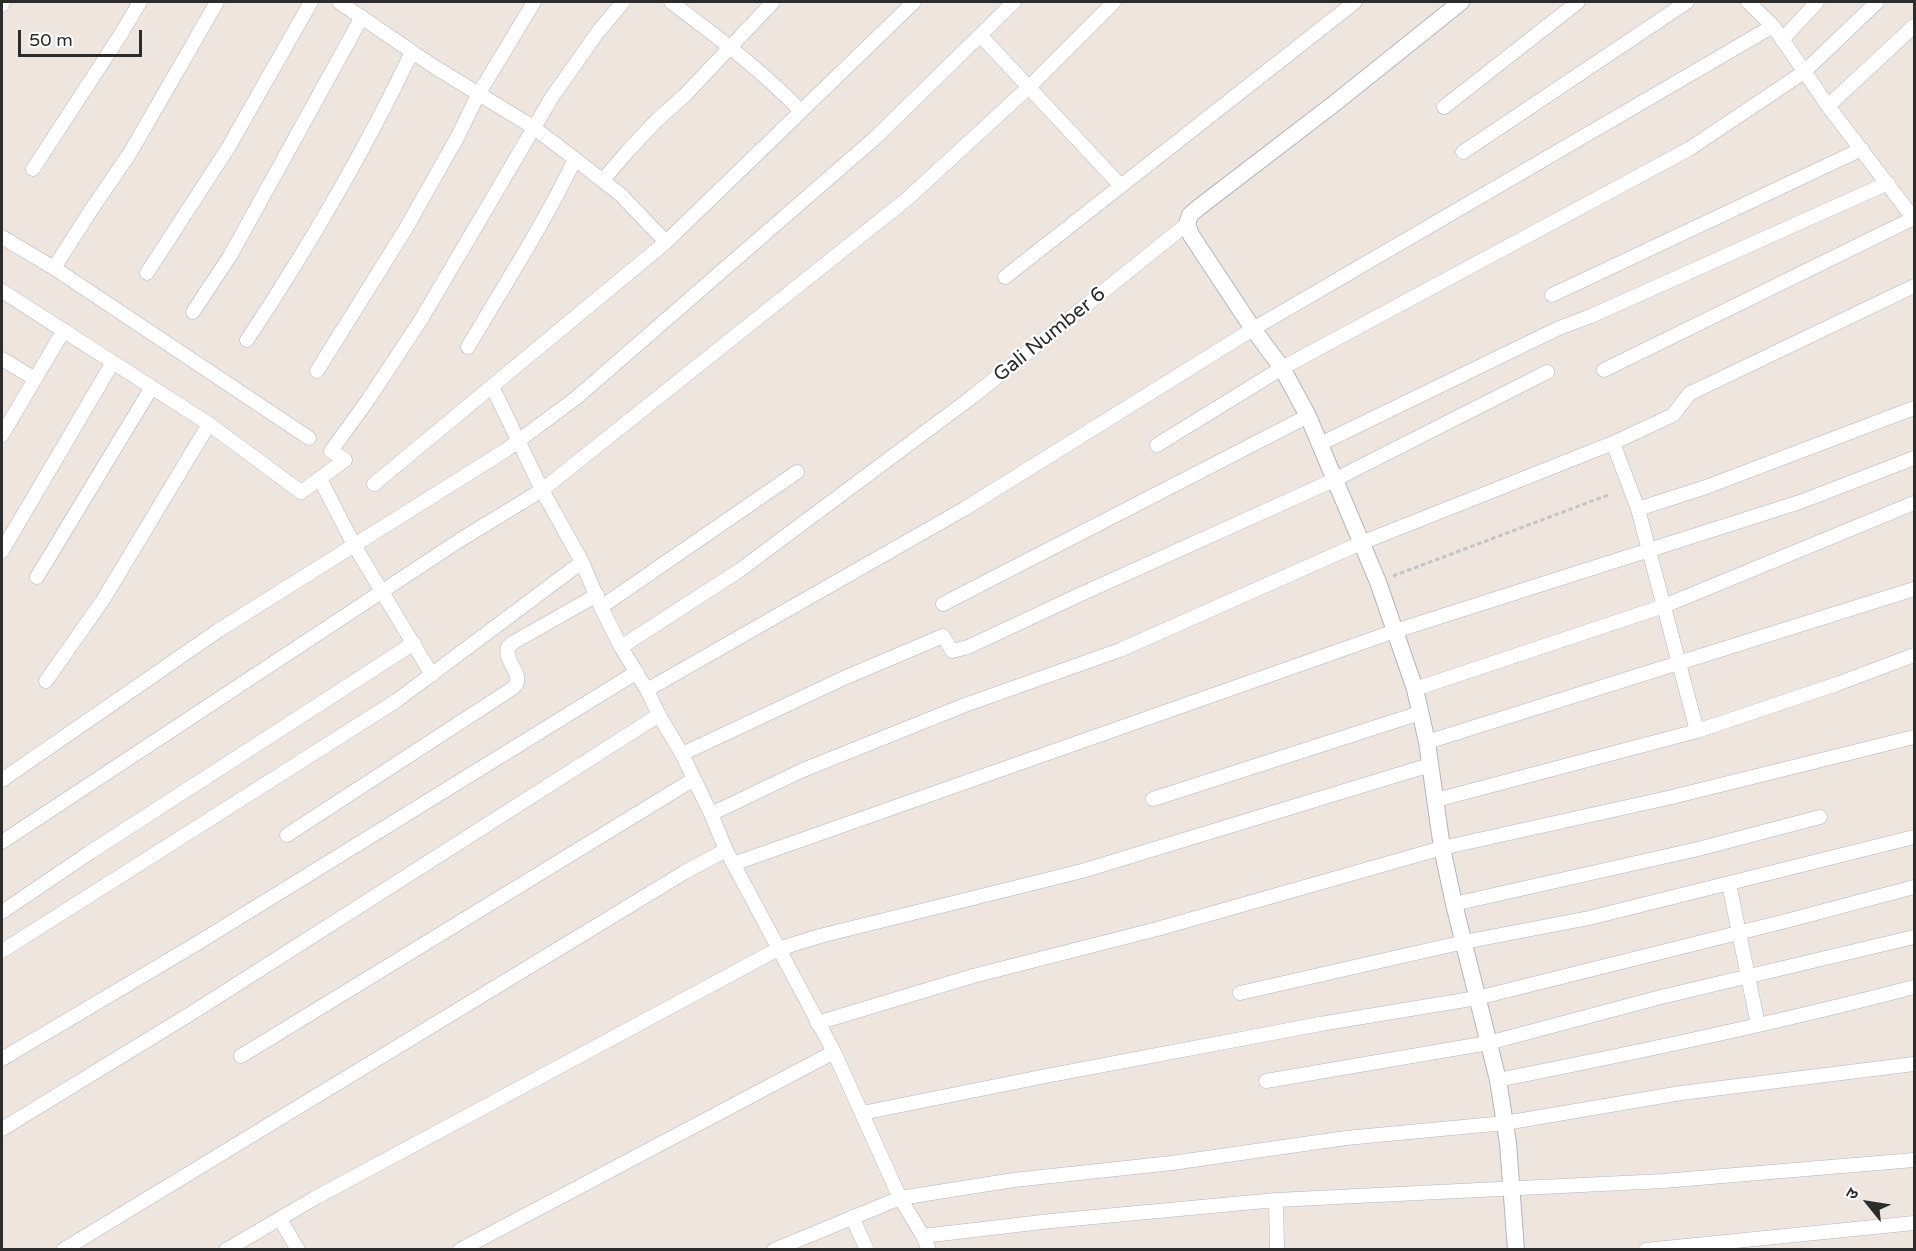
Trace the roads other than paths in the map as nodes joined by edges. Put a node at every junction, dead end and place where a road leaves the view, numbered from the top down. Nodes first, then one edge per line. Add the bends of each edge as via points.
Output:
1 (140, 2) edge
2 (217, 2) edge
3 (311, 2) edge
4 (339, 2) edge
5 (534, 2) edge
6 (623, 2) edge
7 (671, 2) edge
8 (773, 2) edge
9 (914, 2) edge
10 (1014, 2) edge
11 (1114, 2) edge
12 (1355, 2) edge
13 (1461, 2) edge
14 (1578, 2) edge
15 (1687, 2) edge
16 (1748, 2) edge
17 (1817, 2) edge
18 (1877, 2) edge
19 (362, 17) junction
20 (1773, 26) junction
21 (1914, 26) edge
22 (980, 35) junction
23 (1782, 39) junction
24 (730, 47) junction
25 (412, 52) junction
26 (1804, 72) junction
27 (1029, 87) junction
28 (478, 95) junction
29 (1828, 106) junction
30 (1444, 107) dead end
31 (801, 111) junction
32 (533, 127) junction
33 (1862, 149) junction
34 (1463, 152) dead end
35 (575, 159) junction
36 (33, 169) dead end
37 (603, 180) junction
38 (1888, 183) junction
39 (1121, 186) junction
40 (1914, 218) edge
41 (1187, 225) junction
42 (2, 237) edge
43 (666, 242) junction
44 (54, 268) junction
45 (147, 273) dead end
46 (1005, 277) dead end
47 (1914, 286) edge
48 (2, 291) edge
49 (1552, 295) dead end
50 (193, 312) dead end
51 (1253, 329) junction
52 (64, 330) junction
53 (247, 340) dead end
54 (468, 347) dead end
55 (2, 359) edge
56 (113, 362) junction
57 (1281, 368) junction
58 (1604, 370) dead end
59 (317, 371) dead end
60 (1547, 372) dead end
61 (35, 379) junction
62 (492, 386) junction
63 (152, 387) junction
64 (1914, 408) edge
65 (1308, 416) junction
66 (209, 424) junction
67 (2, 435) edge
68 (309, 438) dead end
69 (518, 440) junction
70 (1614, 443) junction
71 (1320, 444) junction
72 (1157, 445) dead end
73 (1914, 458) edge
74 (797, 472) dead end
75 (320, 478) junction
76 (1334, 480) junction
77 (374, 484) dead end
78 (542, 490) junction
79 (1914, 503) edge
80 (1638, 509) junction
81 (1361, 543) junction
82 (354, 545) junction
83 (1649, 550) junction
84 (2, 551) edge
85 (582, 562) junction
86 (37, 577) dead end
87 (1914, 589) edge
88 (382, 591) junction
89 (599, 601) junction
90 (943, 604) dead end
91 (1664, 606) junction
92 (1395, 631) junction
93 (414, 643) junction
94 (621, 647) junction
95 (1914, 655) edge
96 (1679, 664) junction
97 (637, 672) junction
98 (432, 675) junction
99 (46, 681) dead end
100 (1415, 689) junction
101 (647, 690) junction
102 (1420, 713) junction
103 (659, 715) junction
104 (1697, 731) junction
105 (1914, 737) edge
106 (1426, 742) junction
107 (682, 754) junction
108 (1430, 765) junction
109 (694, 779) junction
110 (2, 780) edge
111 (1153, 799) dead end
112 (1436, 800) junction
113 (711, 814) junction
114 (1820, 817) dead end
115 (287, 835) dead end
116 (1914, 837) edge
117 (2, 842) edge
118 (1442, 848) junction
119 (726, 850) junction
120 (733, 864) junction
121 (1729, 884) junction
122 (1914, 887) edge
123 (1454, 904) junction
124 (2, 912) edge
125 (1740, 933) junction
126 (1914, 937) edge
127 (1464, 942) junction
128 (778, 949) junction
129 (2, 951) edge
130 (1748, 977) junction
131 (1914, 987) edge
132 (1240, 993) dead end
133 (1477, 998) junction
134 (817, 1023) junction
135 (1758, 1025) junction
136 (1488, 1043) junction
137 (834, 1052) junction
138 (241, 1056) dead end
139 (2, 1059) edge
140 (1914, 1064) edge
141 (1498, 1080) junction
142 (1266, 1081) dead end
143 (862, 1113) junction
144 (1505, 1123) junction
145 (2, 1129) edge
146 (1914, 1160) edge
147 (1512, 1187) junction
148 (900, 1198) junction
149 (1276, 1200) junction
150 (852, 1217) junction
151 (280, 1219) junction
152 (1914, 1223) edge
153 (926, 1243) edge
154 (63, 1250) edge
155 (226, 1250) edge
156 (298, 1250) edge
157 (460, 1250) edge
158 (774, 1250) edge
159 (867, 1250) edge
160 (1277, 1250) edge
161 (1516, 1250) edge
162 (1646, 1250) edge

1 - 36 street
2 - 44 street via 130,153
3 - 45 street via 228,148
4 - 19 street
5 - 28 street
6 - 32 street
7 - 24 street
8 - 24 street
9 - 31 street
10 - 22 street
11 - 27 street
12 - 39 street
13 - 41 street, Gali Number 6 via 1198,208
14 - 30 street
15 - 34 street
16 - 20 street
17 - 23 street
18 - 26 street
19 - 25 street
19 - 50 street via 230,256
20 - 23 street
20 - 51 street
21 - 29 street
22 - 27 street
22 - 69 street via 866,145 576,398
23 - 26 street
24 - 31 street
24 - 37 street
25 - 28 street
25 - 53 street via 365,146
26 - 29 street
26 - 57 street via 1689,149
27 - 39 street
27 - 78 street via 907,199
28 - 32 street
28 - 59 street via 420,204
29 - 33 street
31 - 43 street
32 - 35 street
32 - 75 street via 422,318 331,451 345,460
33 - 38 street
33 - 49 street
35 - 37 street
35 - 54 street via 553,205
37 - 43 street
38 - 40 street
38 - 71 street via 1559,328
39 - 46 street
40 - 58 street
41 - 51 street
41 - 94 street, Gali Number 6 via 972,397 740,570
42 - 44 street
43 - 62 street
44 - 68 street
47 - 70 street via 1695,390 1673,415
48 - 52 street
51 - 57 street
51 - 101 street via 964,509
52 - 56 street
52 - 61 street
55 - 61 street
56 - 63 street
56 - 84 street
57 - 65 street
57 - 72 street
60 - 76 street
61 - 67 street
62 - 69 street
62 - 77 street
63 - 66 street
63 - 86 street
64 - 80 street
65 - 71 street
65 - 90 street
66 - 75 street via 301,492
66 - 99 street via 103,600
69 - 78 street
69 - 82 street
70 - 80 street
70 - 81 street
71 - 76 street
73 - 83 street via 1800,502
74 - 89 street
75 - 82 street
76 - 81 street
76 - 107 street via 968,647 952,651 943,636
78 - 85 street
78 - 88 street
79 - 91 street
80 - 83 street
81 - 92 street
81 - 113 street via 1120,650 875,740
82 - 88 street
82 - 110 street via 219,630
83 - 91 street
83 - 92 street
85 - 89 street
85 - 98 street
87 - 96 street
88 - 93 street
88 - 117 street
89 - 94 street
89 - 115 street via 514,642 508,647 507,656 517,685
91 - 96 street
91 - 100 street
92 - 100 street
92 - 120 street
93 - 98 street
93 - 124 street
94 - 97 street
95 - 104 street
96 - 104 street
96 - 106 street
97 - 101 street
97 - 139 street
98 - 129 street
100 - 102 street
101 - 103 street
102 - 106 street
102 - 111 street
103 - 107 street
103 - 145 street via 205,1005
104 - 112 street
105 - 118 street via 1672,797
106 - 108 street
107 - 109 street
108 - 112 street
108 - 128 street via 1082,871
109 - 113 street
109 - 138 street
112 - 118 street
113 - 119 street
114 - 123 street
116 - 121 street
118 - 123 street
118 - 134 street via 1157,929 972,976
119 - 120 street
119 - 154 street
120 - 128 street
121 - 125 street
121 - 127 street via 1589,918
122 - 125 street
123 - 127 street
125 - 130 street
125 - 133 street
126 - 130 street
127 - 132 street
127 - 133 street
128 - 134 street
128 - 151 street
130 - 135 street
130 - 136 street
131 - 135 street
133 - 136 street
133 - 143 street via 1320,1024
134 - 137 street
135 - 141 street
136 - 141 street
136 - 142 street
137 - 143 street
137 - 157 street
140 - 144 street via 1681,1093
141 - 144 street
143 - 148 street
144 - 147 street
144 - 148 street via 1346,1138
146 - 147 street via 1663,1181
147 - 149 street
147 - 161 street
148 - 150 street
148 - 153 street
149 - 153 street via 1051,1221
149 - 160 street
150 - 158 street
150 - 159 street
151 - 155 street
151 - 156 street
152 - 162 street

